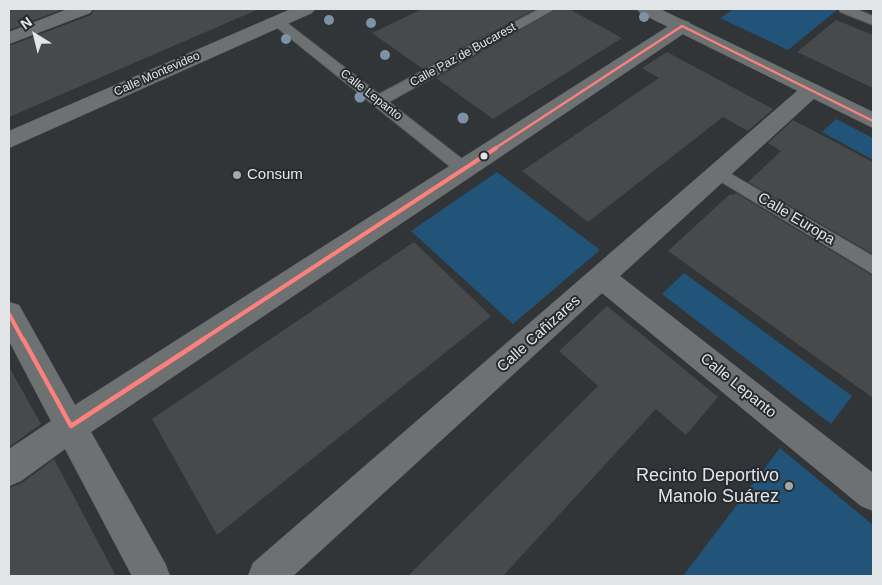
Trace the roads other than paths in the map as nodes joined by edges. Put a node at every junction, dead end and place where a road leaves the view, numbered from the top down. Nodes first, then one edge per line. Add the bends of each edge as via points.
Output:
1 (84, 9) edge
2 (306, 9) edge
3 (548, 9) edge
4 (646, 9) edge
5 (845, 9) edge
6 (873, 21) edge
7 (277, 22) junction
8 (682, 26) junction
9 (9, 38) edge
10 (811, 90) junction
11 (378, 101) junction
12 (873, 121) edge
13 (9, 140) edge
14 (464, 169) junction
15 (719, 173) junction
16 (873, 266) edge
17 (603, 278) junction
18 (9, 314) edge
19 (71, 426) junction
20 (9, 469) edge
21 (873, 494) edge
22 (152, 576) edge
23 (266, 576) edge

1 - 9 street
2 - 7 street, Calle Montevideo
3 - 11 street, Calle Paz de Bucarest
4 - 8 street
5 - 6 street
7 - 11 street, Calle Lepanto
7 - 13 street, Calle Montevideo
8 - 10 street
8 - 14 street
10 - 12 street
10 - 15 street, Calle Cañizares
11 - 14 street, Calle Lepanto
14 - 19 street
15 - 16 street, Calle Europa
15 - 17 street, Calle Cañizares
17 - 21 street, Calle Lepanto
17 - 23 street, Calle Cañizares
18 - 19 street
19 - 20 street
19 - 22 street

